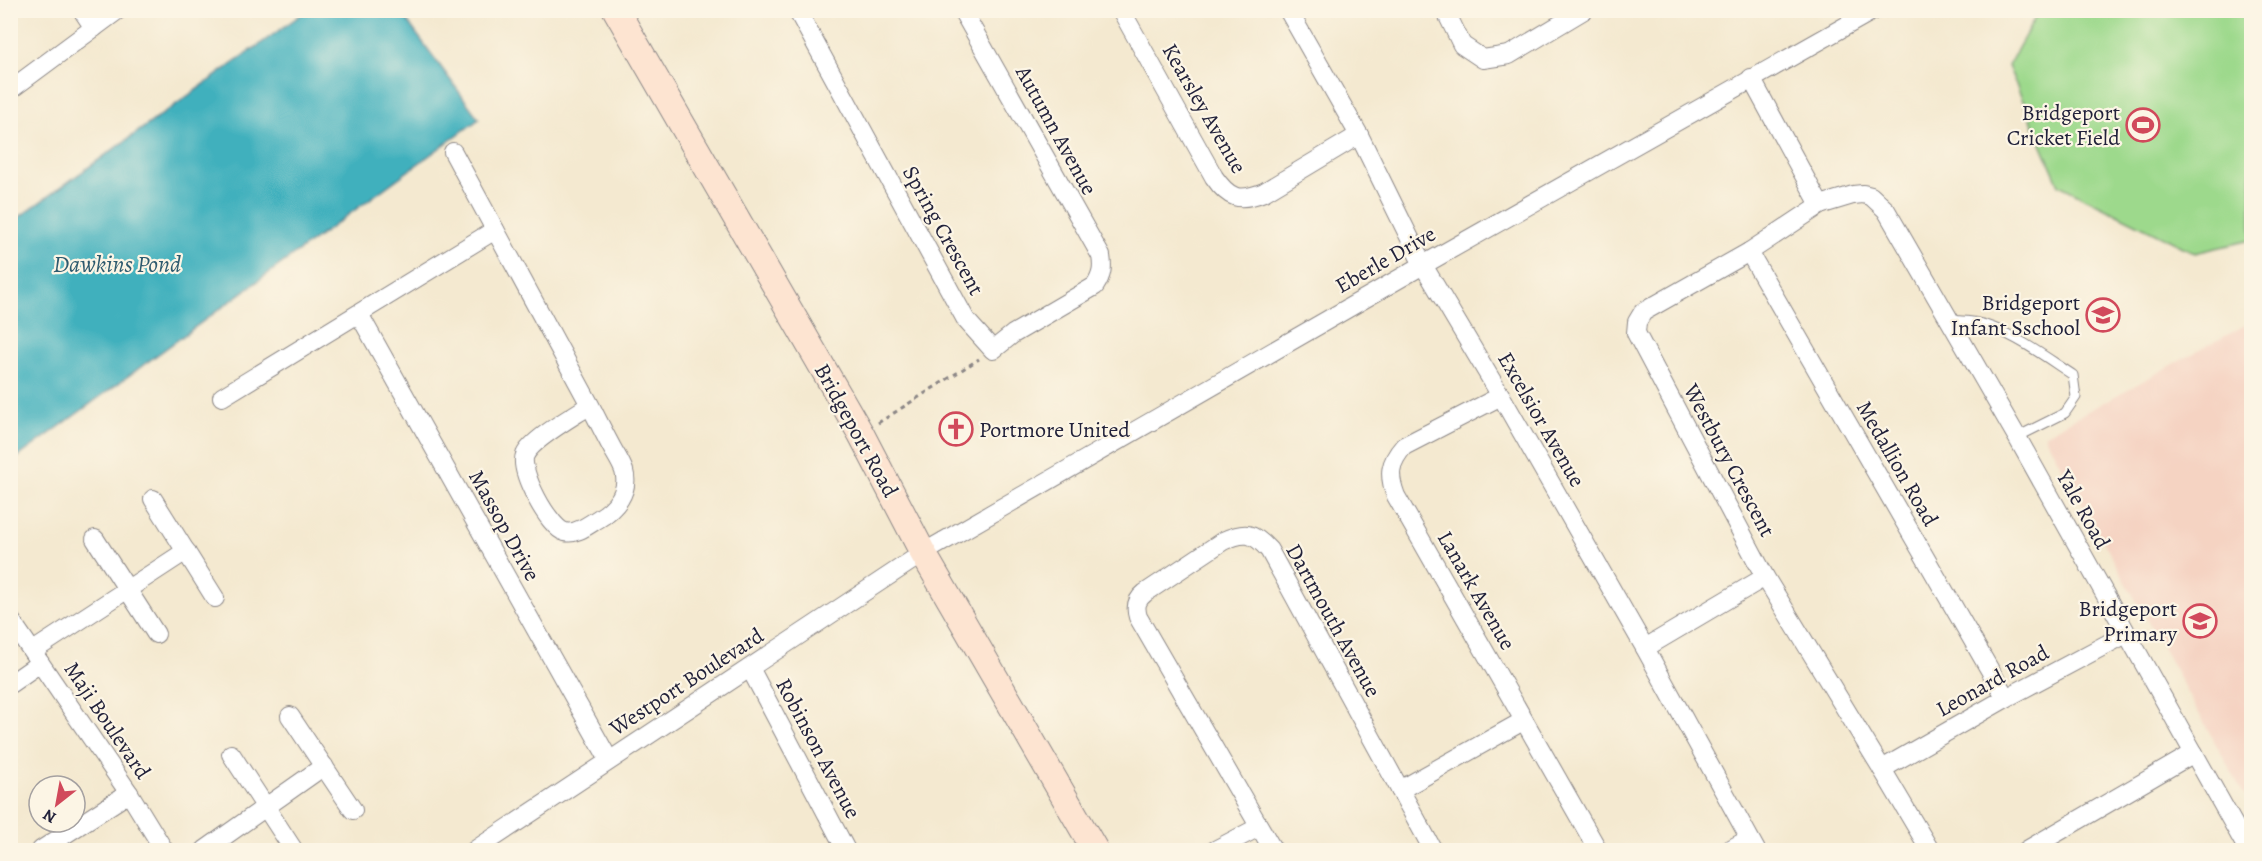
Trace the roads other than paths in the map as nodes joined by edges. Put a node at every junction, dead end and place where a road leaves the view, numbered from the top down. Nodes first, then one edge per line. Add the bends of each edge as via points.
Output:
1 (82, 10) edge
2 (118, 10) edge
3 (615, 10) edge
4 (797, 10) edge
5 (962, 10) edge
6 (1121, 10) edge
7 (1288, 10) edge
8 (1445, 10) edge
9 (1584, 10) edge
10 (1874, 10) edge
11 (94, 27) junction
12 (1751, 78) junction
13 (10, 90) edge
14 (1359, 135) junction
15 (453, 152) dead end
16 (1871, 196) joint
17 (1820, 205) junction
18 (495, 230) junction
19 (1749, 252) junction
20 (1423, 265) junction
21 (1102, 275) joint
22 (359, 314) junction
23 (1950, 320) junction
24 (1502, 396) junction
25 (222, 397) dead end
26 (590, 405) junction
27 (2017, 437) junction
28 (153, 499) dead end
29 (95, 540) dead end
30 (186, 551) junction
31 (923, 553) junction
32 (1765, 577) junction
33 (128, 590) junction
34 (215, 598) dead end
35 (10, 619) edge
36 (156, 634) dead end
37 (2126, 634) junction
38 (1645, 648) junction
39 (37, 657) junction
40 (750, 668) junction
41 (10, 684) edge
42 (2006, 698) junction
43 (290, 716) dead end
44 (1523, 721) junction
45 (2193, 753) junction
46 (231, 754) dead end
47 (609, 760) junction
48 (324, 766) junction
49 (1882, 769) junction
50 (1400, 790) junction
51 (129, 793) junction
52 (265, 806) junction
53 (353, 810) dead end
54 (1259, 827) junction
55 (1752, 845) edge
56 (293, 849) dead end
57 (842, 849) edge
58 (41, 850) edge
59 (164, 850) edge
60 (205, 850) edge
61 (475, 850) edge
62 (1095, 850) edge
63 (1215, 850) edge
64 (1273, 850) edge
65 (1433, 850) edge
66 (1598, 850) edge
67 (1729, 850) edge
68 (1929, 850) edge
69 (2027, 850) edge
70 (2248, 850) edge

1 - 11 street
2 - 11 street
3 - 31 main road, Bridgeport Road via 861,434
4 - 21 street, Spring Crescent via 966,320 993,350 1095,286
5 - 21 street, Autumn Avenue via 1101,256
6 - 14 street, Kearsley Avenue via 1214,177 1222,189 1234,196 1247,199 1264,192
7 - 14 street, Excelsior Avenue
8 - 9 street via 1462,45 1483,59 1509,55
10 - 12 street, Eberle Drive
11 - 13 street
12 - 17 street
12 - 20 street, Eberle Drive
14 - 20 street, Excelsior Avenue
15 - 18 street
16 - 17 street, Westbury Crescent via 1853,195
16 - 23 street, Yale Road via 1886,210
17 - 19 street, Westbury Crescent
18 - 22 street
18 - 26 street
19 - 32 street, Westbury Crescent via 1643,312 1636,333
19 - 42 street, Medallion Road
20 - 24 street, Excelsior Avenue
20 - 31 street, Eberle Drive
22 - 25 street
22 - 47 street, Massop Drive
23 - 27 street, Yale Road
23 - 27 lane via 1991,326 2073,375 2076,397 2065,413
24 - 38 street, Excelsior Avenue
24 - 44 street, Lanark Avenue via 1404,446 1395,455 1390,481
26 - 26 street via 530,447 524,457 525,474 549,519 565,532 575,532 606,514 622,497 625,485 624,471
27 - 37 street, Yale Road
28 - 30 street
29 - 33 street
30 - 33 street
30 - 34 street
31 - 40 street, Westport Boulevard
31 - 62 main road, Bridgeport Road
32 - 38 street
32 - 49 street, Westbury Crescent
33 - 36 street
33 - 39 street
35 - 39 street, Maji Boulevard
37 - 42 street, Leonard Road
37 - 45 street, Yale Road
38 - 55 street, Excelsior Avenue
39 - 41 street
39 - 51 street, Maji Boulevard
40 - 47 street, Westport Boulevard
40 - 57 street, Robinson Avenue
42 - 49 street, Leonard Road
43 - 48 street
44 - 50 street
44 - 66 street, Lanark Avenue
45 - 69 street
45 - 70 street, Yale Road
46 - 52 street
47 - 61 street, Westport Boulevard
48 - 52 street
48 - 53 street
49 - 68 street, Westbury Crescent
50 - 54 street, Dartmouth Avenue via 1269,550 1248,534 1236,535 1145,593 1136,609
50 - 65 street, Dartmouth Avenue
51 - 58 street
51 - 59 street, Maji Boulevard
52 - 56 street
52 - 60 street
54 - 63 street
54 - 64 street, Dartmouth Avenue
55 - 67 street

